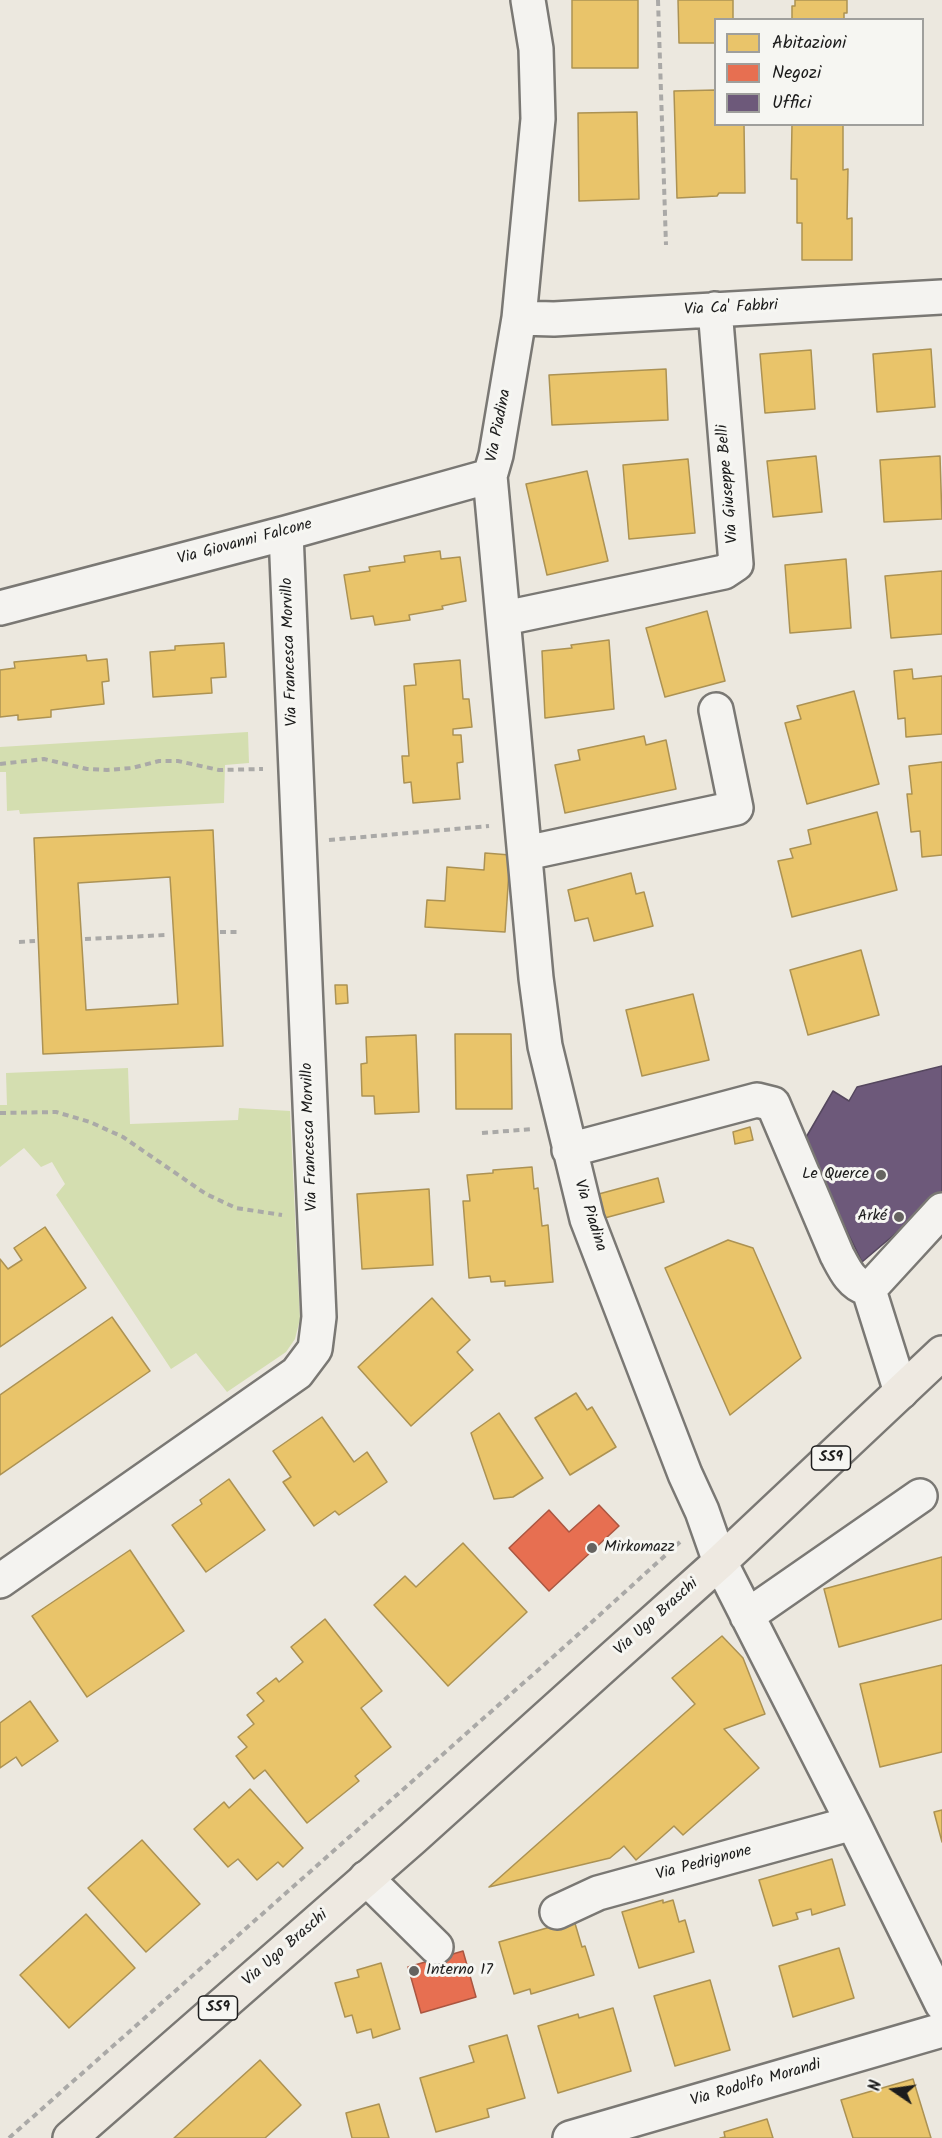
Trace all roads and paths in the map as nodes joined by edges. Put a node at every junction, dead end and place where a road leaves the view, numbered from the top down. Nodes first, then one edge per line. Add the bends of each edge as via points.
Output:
1 (528, 0) edge
2 (658, 0) edge
3 (666, 245) dead end
4 (942, 297) edge
5 (715, 309) junction
6 (519, 318) junction
7 (490, 476) junction
8 (286, 533) junction
9 (0, 608) edge
10 (505, 618) junction
11 (716, 710) dead end
12 (0, 764) edge
13 (272, 768) dead end
14 (489, 826) dead end
15 (323, 841) dead end
16 (526, 854) junction
17 (220, 932) dead end
18 (237, 932) dead end
19 (166, 935) dead end
20 (85, 939) dead end
21 (35, 941) dead end
22 (19, 942) dead end
23 (0, 1113) edge
24 (482, 1133) dead end
25 (567, 1138) junction
26 (942, 1210) edge
27 (289, 1215) dead end
28 (868, 1287) junction
29 (942, 1353) edge
30 (901, 1392) junction
31 (920, 1496) dead end
32 (684, 1535) dead end
33 (720, 1562) junction
34 (0, 1581) edge
35 (747, 1616) junction
36 (853, 1823) junction
37 (366, 1878) junction
38 (557, 1912) dead end
39 (436, 1947) dead end
40 (942, 2004) edge
41 (942, 2030) edge
42 (9, 2138) edge
43 (70, 2138) edge
44 (570, 2138) edge

1 - 6 street, Via Piadina via 536,49 538,118
2 - 3 path
4 - 5 street, Via Ca' Fabbri
5 - 6 street, Via Ca' Fabbri via 554,320
5 - 10 street, Via Giuseppe Belli via 736,564 724,572
6 - 7 street, Via Piadina
7 - 8 street, Via Giovanni Falcone
7 - 10 street, Via Piadina
8 - 9 street, Via Giovanni Falcone
8 - 34 street, Via Francesca Morvillo via 319,1317 315,1349 297,1373
10 - 16 street, Via Piadina
11 - 16 street via 736,808
12 - 13 path via 44,759 107,770 159,761 219,770
14 - 15 path
16 - 25 street, Via Piadina via 545,1046
17 - 18 path
19 - 20 path
21 - 22 path
23 - 27 path via 56,1112 90,1122 123,1137 206,1194 236,1208
24 - 25 path
25 - 28 street via 757,1100 773,1104 837,1255 859,1286
25 - 33 street, Via Piadina via 588,1219
26 - 28 street
28 - 30 street
29 - 30 main road, Via Ugo Braschi / SS9
30 - 33 main road, Via Ugo Braschi / SS9
31 - 35 street
32 - 42 path via 682,1541 572,1640
33 - 35 street
33 - 37 main road, Via Ugo Braschi / SS9
35 - 36 street
36 - 38 street, Via Pedrignone via 598,1893
36 - 40 street
37 - 39 street
37 - 43 main road, Via Ugo Braschi / SS9
41 - 44 street, Via Rodolfo Morandi

